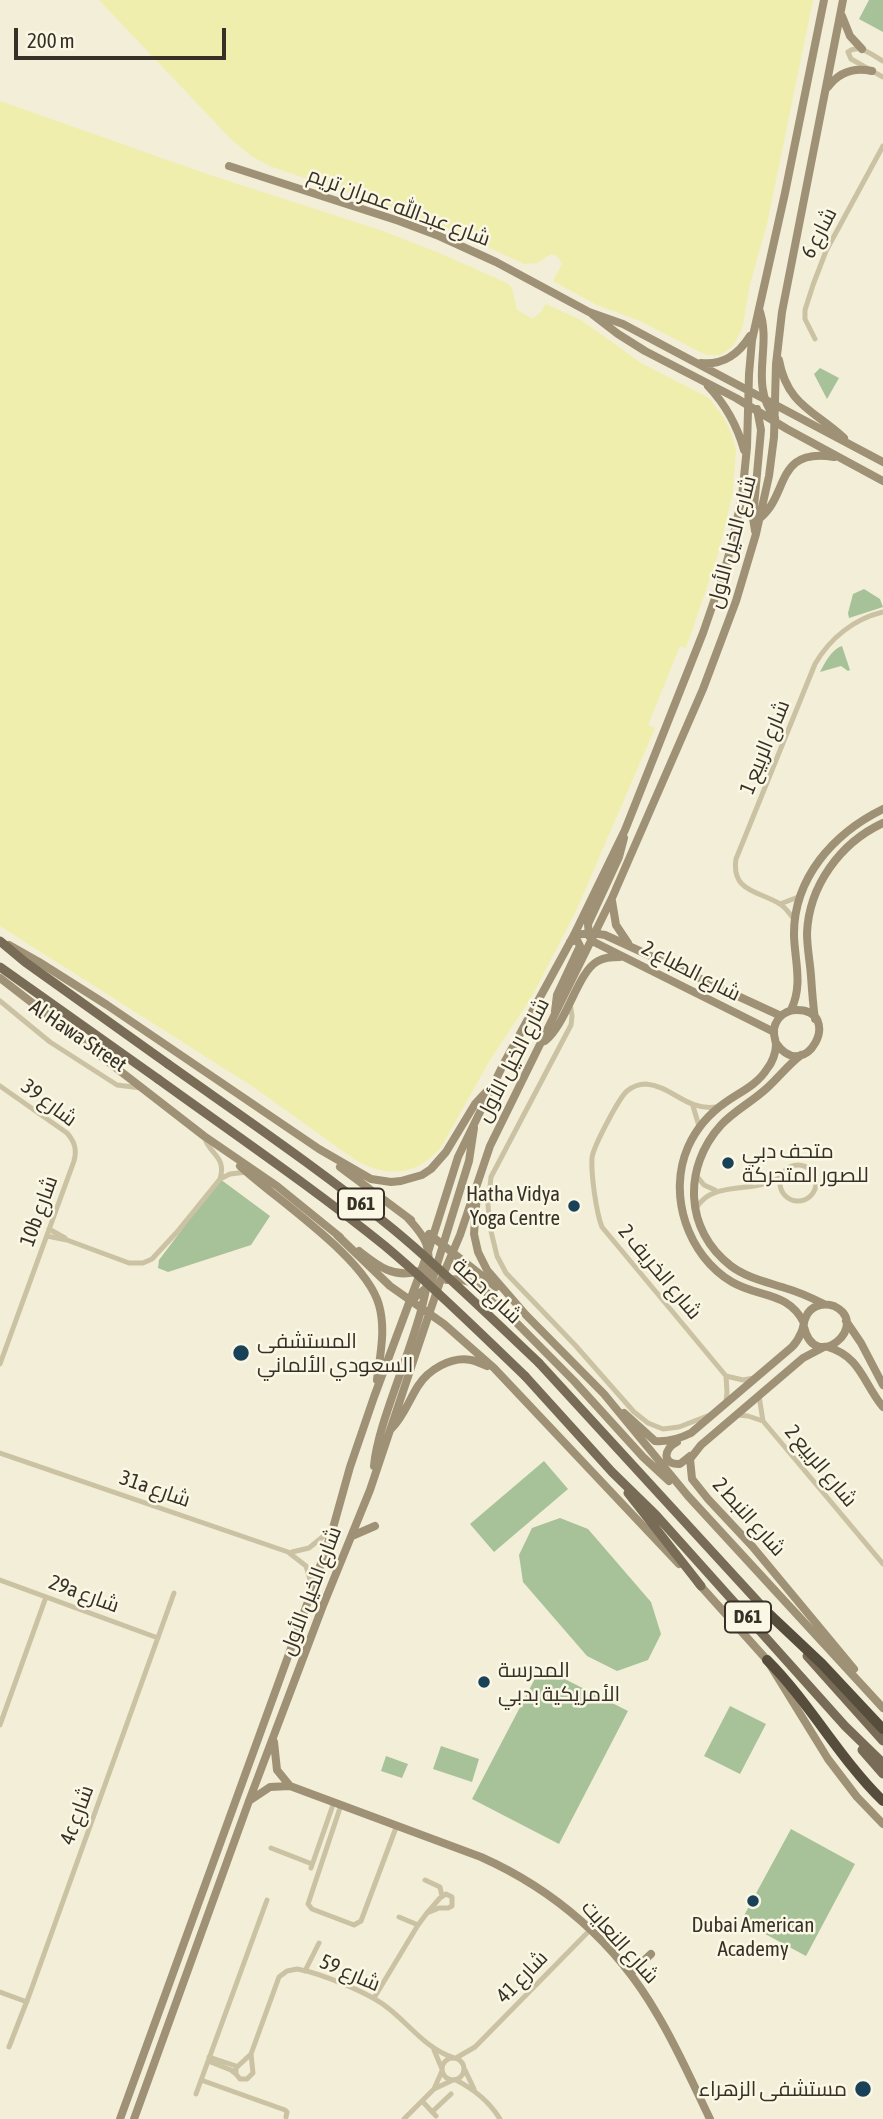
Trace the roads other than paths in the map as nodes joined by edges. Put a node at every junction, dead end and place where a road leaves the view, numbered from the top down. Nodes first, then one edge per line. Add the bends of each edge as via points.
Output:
1 (824, 0) edge
2 (844, 0) edge
3 (841, 10) junction
4 (862, 49) junction
5 (883, 61) edge
6 (872, 71) junction
7 (883, 77) edge
8 (825, 93) junction
9 (883, 146) edge
10 (229, 166) dead end
11 (759, 309) junction
12 (589, 312) junction
13 (754, 330) junction
14 (815, 339) dead end
15 (778, 353) junction
16 (693, 362) junction
17 (761, 373) junction
18 (701, 379) junction
19 (775, 382) junction
20 (748, 392) junction
21 (764, 399) junction
22 (774, 405) junction
23 (748, 406) junction
24 (758, 411) junction
25 (774, 419) junction
26 (851, 446) junction
27 (842, 459) junction
28 (883, 461) edge
29 (746, 462) junction
30 (883, 481) edge
31 (760, 518) junction
32 (756, 534) junction
33 (883, 611) edge
34 (883, 809) edge
35 (883, 823) edge
36 (625, 830) junction
37 (801, 896) junction
38 (612, 898) junction
39 (780, 904) junction
40 (594, 913) junction
41 (602, 921) junction
42 (795, 922) junction
43 (592, 936) junction
44 (572, 939) junction
45 (1, 942) edge
46 (632, 947) junction
47 (623, 957) junction
48 (0, 967) edge
49 (0, 978) edge
50 (735, 995) junction
51 (0, 1001) edge
52 (570, 1003) junction
53 (726, 1009) junction
54 (792, 1010) junction
55 (555, 1014) junction
56 (781, 1016) junction
57 (816, 1020) junction
58 (774, 1032) junction
59 (542, 1043) junction
60 (776, 1043) junction
61 (801, 1055) junction
62 (493, 1085) junction
63 (0, 1086) edge
64 (142, 1088) junction
65 (693, 1106) junction
66 (719, 1107) junction
67 (474, 1127) junction
68 (699, 1128) junction
69 (204, 1136) junction
70 (218, 1145) junction
71 (75, 1147) joint
72 (319, 1149) junction
73 (247, 1172) junction
74 (695, 1172) junction
75 (782, 1176) junction
76 (220, 1179) junction
77 (479, 1181) junction
78 (762, 1186) junction
79 (718, 1191) junction
80 (784, 1193) junction
81 (696, 1210) junction
82 (407, 1217) junction
83 (48, 1233) junction
84 (337, 1235) junction
85 (432, 1237) junction
86 (442, 1245) junction
87 (453, 1250) junction
88 (428, 1252) junction
89 (437, 1262) junction
90 (425, 1269) junction
91 (440, 1282) junction
92 (428, 1287) junction
93 (410, 1302) junction
94 (824, 1304) junction
95 (421, 1309) junction
96 (429, 1314) junction
97 (526, 1315) junction
98 (846, 1321) junction
99 (804, 1325) junction
100 (826, 1347) junction
101 (0, 1364) edge
102 (494, 1368) junction
103 (726, 1376) junction
104 (755, 1378) junction
105 (883, 1385) edge
106 (604, 1394) junction
107 (374, 1396) junction
108 (759, 1396) junction
109 (726, 1403) junction
110 (883, 1408) edge
111 (713, 1414) junction
112 (737, 1415) junction
113 (763, 1420) junction
114 (388, 1431) junction
115 (691, 1433) junction
116 (701, 1445) junction
117 (0, 1451) edge
118 (612, 1472) junction
119 (374, 1479) junction
120 (688, 1496) junction
121 (375, 1525) dead end
122 (333, 1528) junction
123 (352, 1536) junction
124 (288, 1552) junction
125 (883, 1564) edge
126 (0, 1580) edge
127 (701, 1586) junction
128 (174, 1593) dead end
129 (311, 1593) junction
130 (47, 1597) junction
131 (769, 1614) junction
132 (158, 1638) junction
133 (766, 1660) junction
134 (875, 1700) junction
135 (883, 1708) edge
136 (0, 1725) edge
137 (845, 1726) junction
138 (883, 1729) edge
139 (274, 1738) junction
140 (883, 1741) edge
141 (883, 1763) edge
142 (883, 1774) edge
143 (290, 1786) junction
144 (249, 1801) junction
145 (883, 1801) edge
146 (337, 1804) junction
147 (883, 1824) edge
148 (397, 1825) junction
149 (271, 1848) dead end
150 (425, 1880) dead end
151 (442, 1896) junction
152 (267, 1900) dead end
153 (427, 1913) junction
154 (399, 1917) dead end
155 (418, 1925) junction
156 (591, 1929) junction
157 (319, 1942) dead end
158 (651, 1954) dead end
159 (305, 1971) junction
160 (631, 1973) junction
161 (0, 1992) edge
162 (374, 1998) junction
163 (27, 2002) junction
164 (157, 2015) junction
165 (9, 2047) dead end
166 (475, 2047) junction
167 (434, 2050) junction
168 (251, 2054) junction
169 (455, 2058) junction
170 (209, 2059) junction
171 (236, 2066) junction
172 (464, 2067) junction
173 (152, 2069) junction
174 (442, 2070) junction
175 (236, 2074) junction
176 (201, 2080) junction
177 (455, 2080) junction
178 (434, 2089) junction
179 (474, 2089) junction
180 (196, 2094) dead end
181 (451, 2094) dead end
182 (422, 2101) junction
183 (285, 2117) dead end
184 (120, 2119) edge
185 (134, 2119) edge
186 (404, 2119) edge
187 (500, 2119) edge
188 (710, 2119) edge

1 - 11 main road, شارع الخيل الأول
2 - 3 main road, شارع الخيل الأول
3 - 4 main road via 848,31
3 - 8 main road, شارع الخيل الأول
4 - 5 street
4 - 6 street via 850,50 849,58
6 - 7 street
6 - 8 main road via 847,72
8 - 15 main road, شارع الخيل الأول
9 - 14 street, شارع 6 via 813,285 805,319
10 - 12 main road, شارع عبدالله عمران تريم via 439,236
11 - 13 main road, شارع الخيل الأول
11 - 17 main road via 764,328
12 - 16 main road, شارع عبدالله عمران تريم via 623,324
12 - 18 main road, شارع عبدالله عمران تريم via 638,347
13 - 16 main road via 729,358 712,364
13 - 20 main road, شارع الخيل الأول
15 - 19 main road, شارع الخيل الأول
15 - 26 main road via 794,396
16 - 20 main road, شارع عبدالله عمران تريم
17 - 19 main road via 765,388
17 - 21 main road
18 - 23 main road, شارع عبدالله عمران تريم
18 - 29 main road via 730,414
19 - 22 main road, شارع الخيل الأول
20 - 21 main road, شارع عبدالله عمران تريم
20 - 23 main road, شارع الخيل الأول
20 - 24 main road
21 - 22 main road, شارع عبدالله عمران تريم
21 - 25 main road
22 - 25 main road, شارع الخيل الأول
22 - 26 main road, شارع عبدالله عمران تريم
23 - 24 main road, شارع عبدالله عمران تريم
23 - 29 main road, شارع الخيل الأول
24 - 25 main road, شارع عبدالله عمران تريم
24 - 32 main road
25 - 27 main road, شارع عبدالله عمران تريم
25 - 31 main road, شارع الخيل الأول
26 - 28 main road, شارع عبدالله عمران تريم
27 - 30 main road, شارع عبدالله عمران تريم
27 - 31 main road via 814,456 796,464
29 - 36 main road, شارع الخيل الأول via 724,572
31 - 32 main road, شارع الخيل الأول
32 - 38 main road, شارع الخيل الأول via 703,689
33 - 39 street, شارع الربيع 1 via 846,629 815,664 736,859 735,872 741,884
34 - 37 main road via 838,839 814,867
35 - 57 main road via 841,853 815,897 807,934
36 - 40 main road via 619,857
36 - 44 main road, شارع الخيل الأول
37 - 39 street
37 - 42 main road
38 - 41 main road, شارع الخيل الأول
38 - 46 main road via 616,925
39 - 42 street, شارع الربيع 1
40 - 41 main road via 594,923
40 - 43 main road via 588,925
41 - 43 main road, شارع الخيل الأول
42 - 54 main road via 799,987
43 - 44 main road
43 - 46 main road, شارع الطباع 2
43 - 47 main road, شارع الطباع 2
43 - 55 main road, شارع الخيل الأول
44 - 55 main road via 580,946 557,995
44 - 62 main road, شارع الخيل الأول
45 - 72 main road via 107,1005
45 - 131 main road, شارع حصة / D61, bridge via 322,1174 445,1274 539,1363
46 - 50 main road, شارع الطباع 2
47 - 52 main road via 601,959 591,966
47 - 53 main road, شارع الطباع 2
48 - 118 main road, شارع حصة / D61, bridge via 367,1232 526,1376
49 - 64 main road
50 - 53 main road via 737,1003
50 - 56 main road, شارع الطباع 2
51 - 64 street, Al Hawa Street via 50,1042 117,1085
52 - 59 main road via 556,1030
52 - 111 street via 569,1029 491,1177 489,1216 498,1256 512,1280 640,1418 669,1429
53 - 58 main road, شارع الطباع 2
54 - 56 main road
54 - 57 main road via 807,1012
55 - 59 main road, شارع الخيل الأول
56 - 58 main road
57 - 61 main road via 818,1041
58 - 60 main road
59 - 77 main road, شارع الخيل الأول via 503,1116
60 - 61 main road via 787,1053
60 - 66 main road via 765,1073
61 - 74 main road via 720,1126
62 - 67 main road, شارع الخيل الأول
62 - 72 main road via 475,1104 439,1162 412,1179 371,1179
63 - 71 street, شارع 39 via 67,1133
64 - 69 main road
65 - 66 street, شارع الخريف 2
65 - 68 street
65 - 103 street, شارع الخريف 2 via 647,1084 623,1095 593,1152 597,1209 605,1231
66 - 68 main road
67 - 85 main road, شارع الخيل الأول via 458,1157
67 - 86 main road via 469,1161
68 - 99 main road via 687,1150 680,1185 694,1242 725,1277 785,1301
69 - 70 main road
69 - 76 street via 221,1163
70 - 73 main road
70 - 84 main road
71 - 83 street, 10b شارع
72 - 82 main road
73 - 76 street
73 - 107 main road via 354,1264 371,1287 380,1306 382,1327
74 - 79 street via 704,1185
74 - 81 main road
75 - 78 street
75 - 80 street
75 - 80 street via 790,1168 802,1166 816,1180 813,1192 804,1200 792,1200
76 - 83 street via 152,1259 140,1264
77 - 87 main road, شارع الخيل الأول
77 - 97 main road via 474,1225 478,1252 487,1270
78 - 79 street
78 - 80 street
79 - 81 street via 704,1198
81 - 94 main road via 710,1244 732,1267
82 - 85 main road
82 - 88 main road via 422,1235
83 - 101 street, 10b شارع
84 - 90 main road via 390,1272 410,1274
84 - 93 main road
85 - 86 main road
85 - 88 main road, شارع الخيل الأول
86 - 87 main road
86 - 89 main road
87 - 89 main road
87 - 91 main road, شارع الخيل الأول
87 - 97 main road
88 - 90 main road, شارع الخيل الأول
89 - 90 main road
89 - 92 main road
90 - 92 main road
90 - 93 main road, شارع الخيل الأول
91 - 92 main road
91 - 96 main road, شارع الخيل الأول
91 - 120 main road via 463,1279 486,1293 643,1457
92 - 93 main road
92 - 95 main road
92 - 96 main road
93 - 95 main road
93 - 107 main road, شارع الخيل الأول
94 - 98 main road via 836,1308
94 - 99 main road via 808,1312
95 - 96 main road
95 - 119 main road via 379,1433
96 - 102 main road
96 - 114 main road, شارع الخيل الأول
97 - 106 main road
98 - 100 main road via 842,1338
98 - 105 main road
99 - 100 main road via 808,1339
99 - 104 main road via 792,1347
100 - 108 main road via 803,1358
100 - 110 main road via 844,1353 856,1364
102 - 114 main road via 466,1360 436,1368
102 - 127 main road
103 - 104 street
103 - 109 street
104 - 109 main road
106 - 115 main road via 655,1441
106 - 120 main road
107 - 122 main road, شارع الخيل الأول
108 - 112 main road
108 - 113 street, شارع الربيع 2
109 - 111 main road
111 - 115 main road
112 - 113 street, شارع الربيع 2
112 - 116 main road
113 - 125 street, شارع الربيع 2
114 - 119 main road, شارع الخيل الأول
115 - 116 main road via 669,1447 668,1460 675,1465 684,1463
116 - 134 main road, شارع النبط 2 via 690,1460 692,1479 818,1624
117 - 124 street, 31a شارع
118 - 127 main road
118 - 137 main road, شارع حصة / D61
119 - 123 main road, شارع الخيل الأول
120 - 134 main road
121 - 123 main road
122 - 124 street via 309,1548
122 - 129 main road, شارع الخيل الأول
123 - 139 main road, شارع الخيل الأول
124 - 129 street via 308,1570
126 - 130 street, 29a شارع
127 - 133 main road
128 - 132 street, 4c شارع
129 - 164 main road, شارع الخيل الأول
130 - 132 street, 29a شارع
130 - 136 street
131 - 138 highway
131 - 140 main road, شارع حصة / D61
132 - 163 street, 4c شارع
133 - 145 highway
133 - 147 main road via 828,1759
134 - 135 main road
137 - 141 main road, شارع حصة / D61
137 - 142 main road
139 - 143 main road via 277,1770
139 - 144 main road, شارع الخيل الأول
143 - 144 main road via 270,1787
143 - 146 main road, شارع النعايت
144 - 173 main road, شارع الخيل الأول
146 - 148 main road, شارع النعايت
146 - 148 street via 308,1904 354,1925 360,1923
146 - 149 street via 311,1866
148 - 156 main road, شارع النعايت via 500,1866 544,1891
150 - 151 street via 440,1887
151 - 153 street
151 - 153 street via 452,1897 452,1906
152 - 170 street
153 - 155 street
154 - 155 street
155 - 162 street
156 - 160 main road, شارع النعايت
156 - 166 street, شارع 41
157 - 159 street
158 - 160 main road
159 - 162 street, شارع 59
159 - 168 street, شارع 59 via 292,1969 279,1978
160 - 188 main road, شارع النعايت via 666,2028
161 - 163 street
162 - 167 street, شارع 59
163 - 165 street, 4c شارع
164 - 173 main road via 145,2064
164 - 184 main road, شارع الخيل الأول
166 - 169 street, شارع 41
166 - 172 street, شارع 41
167 - 169 street, شارع 59
167 - 174 street, شارع 59
168 - 171 street
168 - 175 street, شارع 59 via 252,2075 245,2080
169 - 172 street
169 - 174 street via 444,2062
170 - 171 street
170 - 175 street
170 - 176 street
171 - 175 street
172 - 177 street via 463,2076
172 - 179 street
173 - 185 main road, شارع الخيل الأول
174 - 177 street via 446,2078
174 - 178 street
176 - 180 street
176 - 183 street via 286,2110
177 - 178 street
177 - 179 street
178 - 182 street
179 - 187 street
181 - 182 street via 434,2114
182 - 186 street

